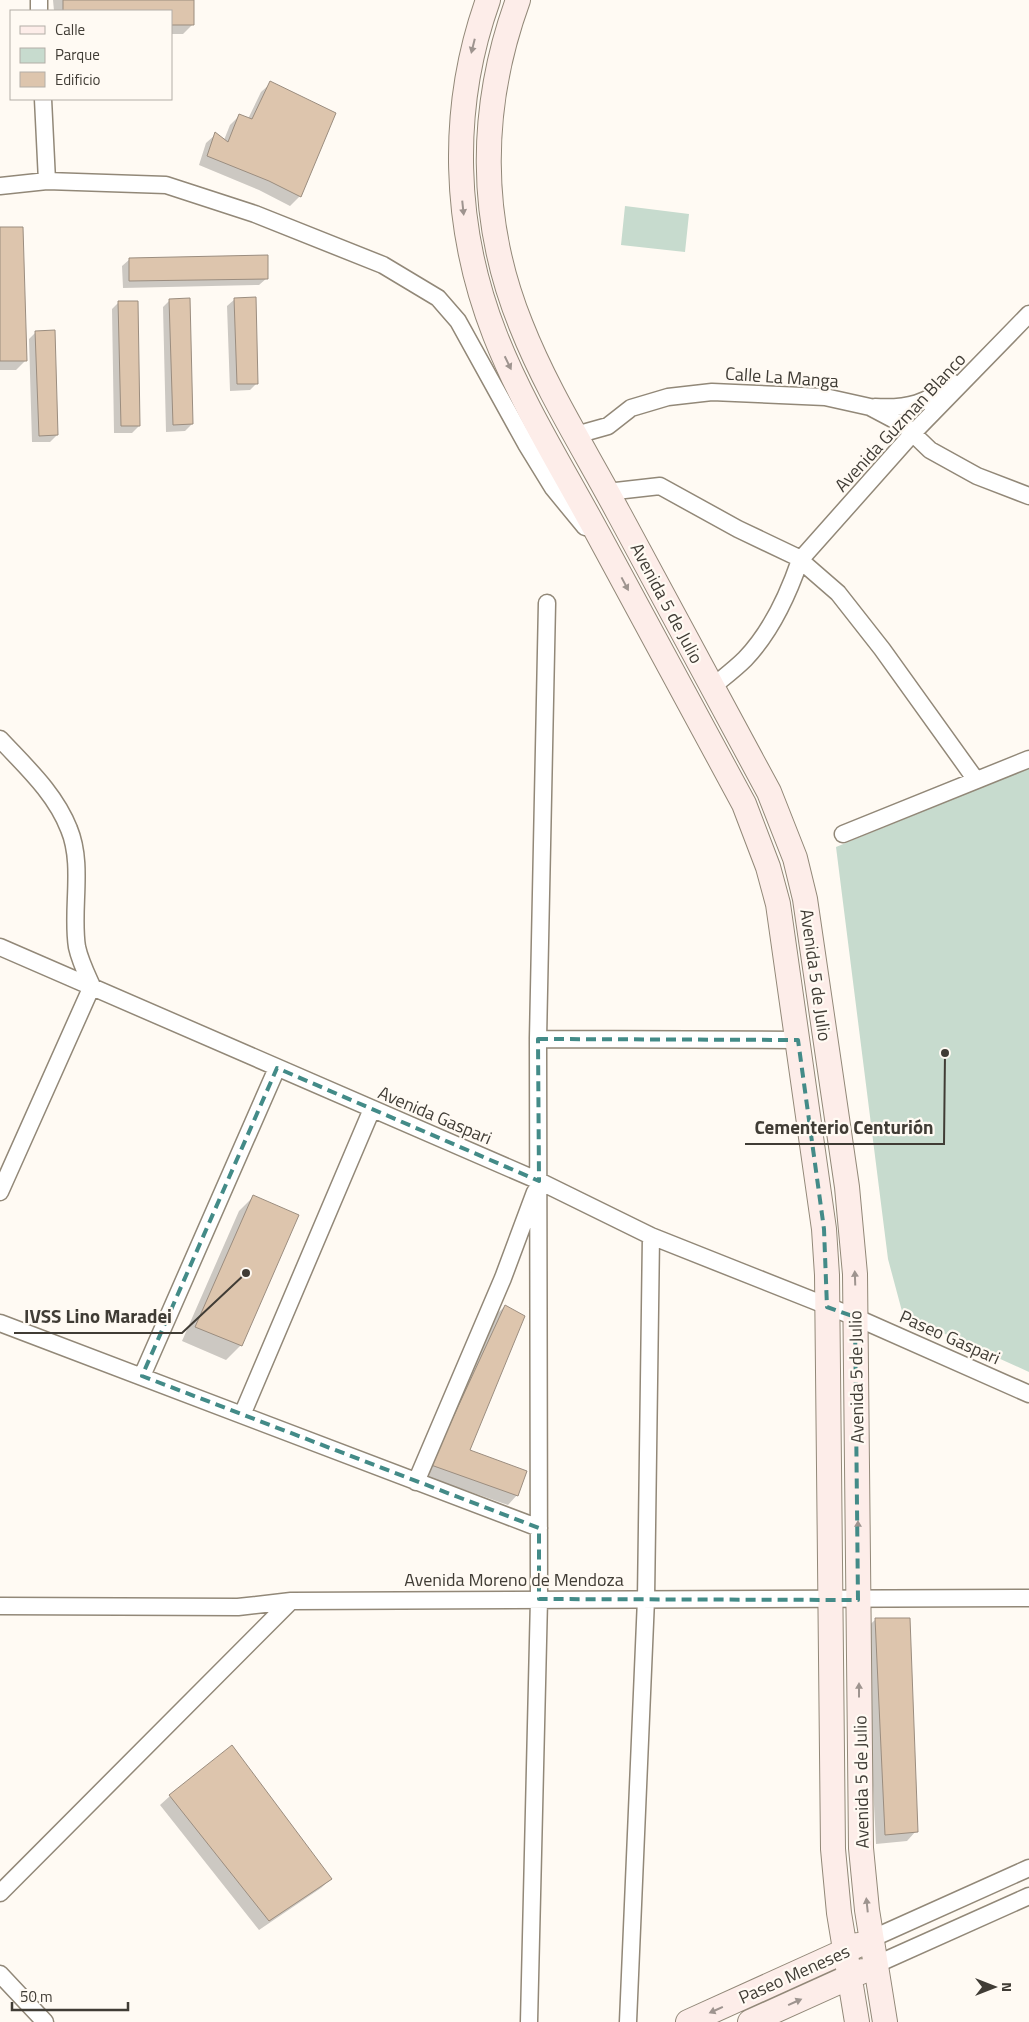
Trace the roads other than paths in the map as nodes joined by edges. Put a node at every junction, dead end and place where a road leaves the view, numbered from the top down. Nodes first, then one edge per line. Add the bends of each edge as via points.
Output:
1 (488, 0) edge
2 (518, 0) edge
3 (43, 100) edge
4 (47, 181) junction
5 (0, 186) edge
6 (1029, 314) edge
7 (983, 363) junction
8 (870, 407) junction
9 (912, 433) junction
10 (576, 435) junction
11 (607, 492) junction
12 (1029, 496) edge
13 (611, 557) junction
14 (800, 560) junction
15 (547, 603) dead end
16 (712, 687) junction
17 (0, 739) edge
18 (1029, 759) edge
19 (976, 780) junction
20 (842, 834) dead end
21 (0, 947) edge
22 (92, 986) junction
23 (538, 1040) junction
24 (798, 1040) junction
25 (277, 1068) junction
26 (372, 1110) junction
27 (539, 1181) junction
28 (0, 1192) edge
29 (651, 1236) junction
30 (827, 1307) junction
31 (855, 1317) junction
32 (0, 1323) edge
33 (142, 1376) junction
34 (1029, 1394) edge
35 (242, 1415) junction
36 (416, 1482) junction
37 (539, 1528) junction
38 (830, 1598) junction
39 (1029, 1598) edge
40 (539, 1599) junction
41 (646, 1599) junction
42 (291, 1600) junction
43 (858, 1600) junction
44 (0, 1606) edge
45 (1029, 1868) edge
46 (0, 1892) edge
47 (1029, 1896) edge
48 (872, 1939) junction
49 (845, 1951) junction
50 (875, 1966) junction
51 (0, 1974) edge
52 (849, 1977) junction
53 (45, 2022) edge
54 (529, 2022) edge
55 (628, 2022) edge
56 (688, 2022) edge
57 (750, 2022) edge
58 (857, 2022) edge
59 (885, 2022) edge

1 -> 13 street, Avenida 5 de Julio via 474,44 462,116 461,187 471,258 485,308 506,360
2 - 10 street, Avenida 5 de Julio via 501,52 491,110 488,162 493,222 503,274 521,326
3 - 4 street
4 - 5 street
4 - 13 street via 166,185 256,214 383,265 438,298 458,321 553,488
6 - 7 street, Avenida Guzman Blanco
7 - 8 street via 922,402 899,409
7 - 9 street, Avenida Guzman Blanco
8 - 9 street, Calle La Manga via 904,425
8 - 10 street, Calle La Manga via 825,397 712,392 668,397 631,408 608,426
9 - 12 street, Calle La Manga via 930,450 977,476
9 - 14 street, Avenida Guzman Blanco
10 - 11 street, Avenida 5 de Julio
11 - 14 street via 660,486
11 - 16 street, Avenida 5 de Julio
13 -> 24 street, Avenida 5 de Julio via 744,804 760,843 778,904
14 - 16 street via 789,591 766,632 745,658
14 - 19 street via 849,607
15 - 23 street
31 -> 16 street, Avenida 5 de Julio via 855,1274 847,1188 801,878 769,792
17 - 22 street via 56,803 70,831 76,866 77,946
18 - 19 street
19 - 20 street
21 - 22 street, Avenida Gaspari
22 - 25 street, Avenida Gaspari
22 - 28 street
23 - 24 street
23 - 27 street
24 - 30 street, Avenida 5 de Julio via 821,1200
25 - 26 street, Avenida Gaspari
25 - 33 street
26 - 27 street, Avenida Gaspari
26 - 35 street
27 - 29 street, Avenida Gaspari
27 - 36 street via 503,1278
27 - 37 street
29 - 30 street, Avenida Gaspari
29 - 41 street
30 - 31 street, Avenida Gaspari
30 - 38 street, Avenida 5 de Julio
31 - 34 street, Paseo Gaspari
43 -> 31 street, Avenida 5 de Julio
32 - 33 street
33 - 35 street
35 - 36 street
36 - 37 street
37 - 40 street
38 - 41 street, Avenida Moreno de Mendoza
38 - 43 street, Avenida Moreno de Mendoza
38 - 49 street, Avenida 5 de Julio via 834,1849
39 - 43 street, Avenida Moreno de Mendoza
40 - 41 street, Avenida Moreno de Mendoza
40 - 42 street, Avenida Moreno de Mendoza
40 - 54 street
41 - 55 street
42 - 44 street, Avenida Moreno de Mendoza via 238,1607
42 - 46 street
48 -> 43 street, Avenida 5 de Julio via 861,1848
45 - 48 street
47 - 50 street
48 - 49 street, Paseo Meneses
48 - 50 street, Avenida 5 de Julio
49 - 52 street, Avenida 5 de Julio
49 -> 56 street, Paseo Meneses
50 - 52 street, Paseo Meneses
50 - 59 street, Avenida 5 de Julio
51 - 53 street
57 -> 52 street, Paseo Meneses
52 - 58 street, Avenida 5 de Julio

